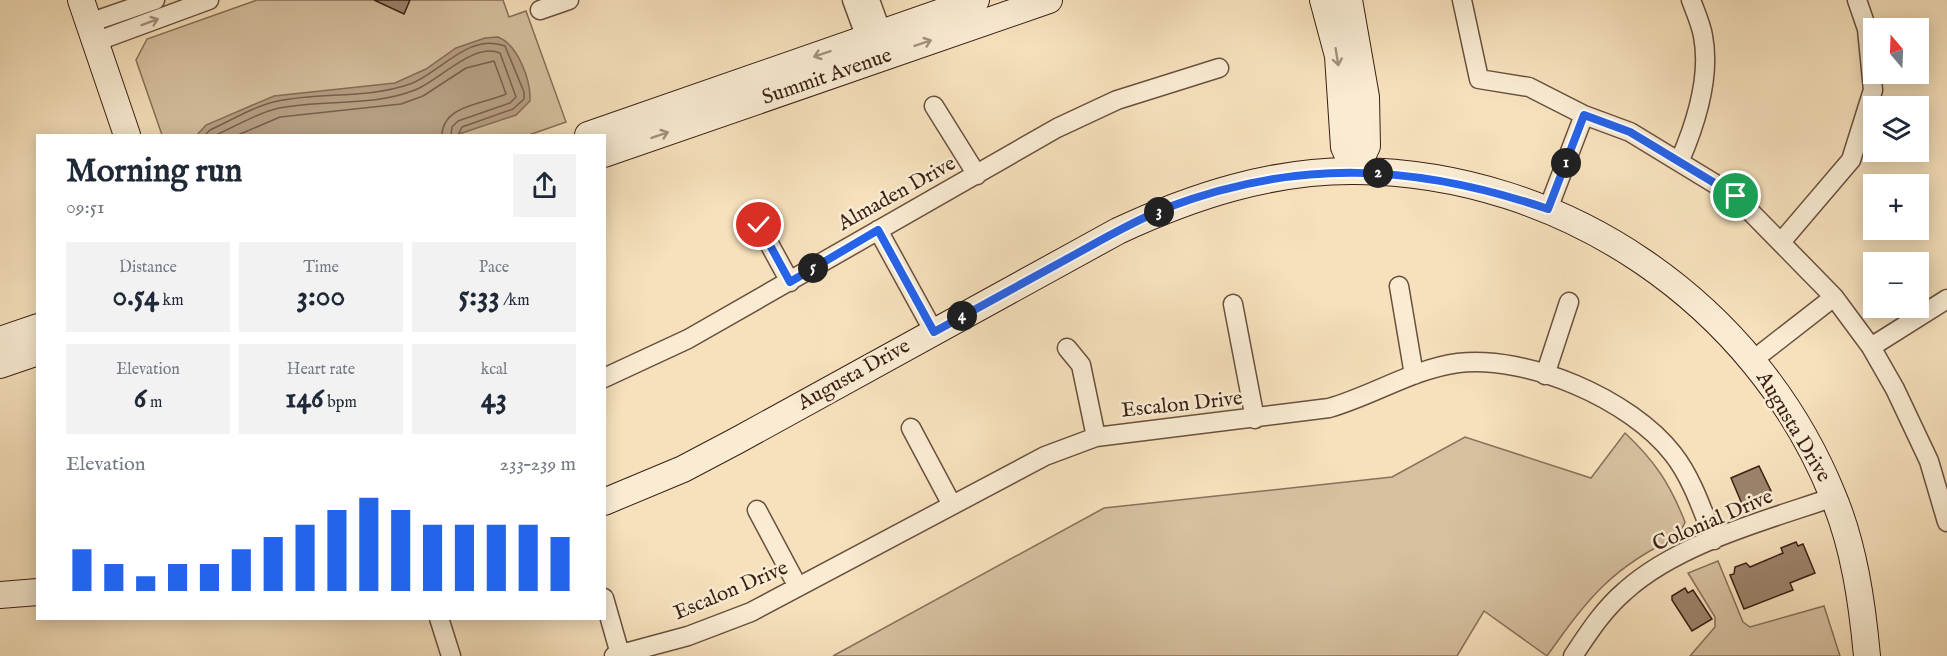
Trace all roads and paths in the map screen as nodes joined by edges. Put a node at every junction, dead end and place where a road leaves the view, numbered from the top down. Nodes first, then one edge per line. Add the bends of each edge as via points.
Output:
1 (155, 0) edge
2 (209, 0) edge
3 (569, 0) edge
4 (852, 0) edge
5 (870, 0) edge
6 (976, 0) edge
7 (1049, 0) edge
8 (1323, 0) edge
9 (1349, 0) edge
10 (1462, 0) edge
11 (1691, 0) edge
12 (1857, 0) edge
13 (540, 10) dead end
14 (88, 22) edge
15 (874, 35) junction
16 (1219, 68) dead end
17 (934, 106) dead end
18 (1584, 115) junction
19 (128, 134) edge
20 (591, 134) edge
21 (606, 153) edge
22 (1680, 160) junction
23 (1355, 171) junction
24 (977, 175) junction
25 (1548, 209) junction
26 (759, 225) dead end
27 (878, 230) junction
28 (1782, 241) junction
29 (790, 282) junction
30 (1399, 286) dead end
31 (1834, 297) junction
32 (1947, 299) edge
33 (1569, 302) dead end
34 (1233, 304) dead end
35 (36, 328) edge
36 (934, 332) junction
37 (0, 340) edge
38 (1871, 347) junction
39 (1067, 348) dead end
40 (36, 353) edge
41 (1753, 360) junction
42 (0, 365) edge
43 (607, 372) edge
44 (1414, 375) junction
45 (1545, 375) junction
46 (1255, 419) junction
47 (911, 428) dead end
48 (1096, 437) junction
49 (1944, 496) edge
50 (1834, 497) junction
51 (606, 500) edge
52 (952, 505) junction
53 (757, 510) dead end
54 (1947, 522) edge
55 (1714, 540) junction
56 (798, 587) junction
57 (36, 592) edge
58 (0, 595) edge
59 (606, 607) edge
60 (440, 620) edge
61 (617, 655) edge
62 (450, 656) edge
63 (1573, 656) edge
64 (1867, 656) edge

1 - 14 street
14 -> 2 street
3 - 13 street
4 - 15 street
5 - 15 street
6 - 15 street, Summit Avenue
21 -> 7 street, Summit Avenue
8 -> 23 street via 1338,56 1344,147
9 - 23 street via 1366,97 1367,146
10 - 18 street via 1479,79 1529,87
11 - 22 street via 1703,36 1704,79 1695,124
12 - 28 street via 1867,29 1873,90 1851,160
14 - 19 street
15 -> 20 street, Summit Avenue
16 - 24 street, Almaden Drive via 1118,100 1057,128
17 - 24 street
18 - 22 street via 1630,132
18 - 25 street
22 - 28 street via 1736,196
23 - 25 street, Augusta Drive via 1457,182
23 - 36 street, Augusta Drive via 1264,180 1165,209
24 - 27 street, Almaden Drive
25 - 41 street, Augusta Drive via 1631,252 1695,300
26 - 29 street
27 - 29 street, Almaden Drive
27 - 36 street
28 - 31 street
29 - 43 street, Almaden Drive via 688,339
30 - 44 street
31 - 38 street
31 - 41 street
32 - 38 street
33 - 45 street
34 - 46 street
35 - 37 street
36 - 51 street, Augusta Drive via 683,469
38 - 49 street
39 - 48 street via 1082,365
40 - 42 street
41 - 50 street, Augusta Drive via 1809,445
44 - 45 street, Escalon Drive via 1476,362
44 - 46 street, Escalon Drive via 1337,406
45 - 55 street, Escalon Drive via 1608,400 1659,437 1684,471
46 - 48 street, Escalon Drive
47 - 52 street
48 - 52 street, Escalon Drive via 1045,456
49 - 54 street
50 - 55 street, Colonial Drive
50 - 64 street, Augusta Drive via 1862,607
52 - 56 street, Escalon Drive
53 - 56 street
55 - 63 street, Colonial Drive via 1663,564 1626,590 1597,619
56 - 61 street, Escalon Drive via 723,624
57 - 58 street
59 - 61 street
60 - 62 street

